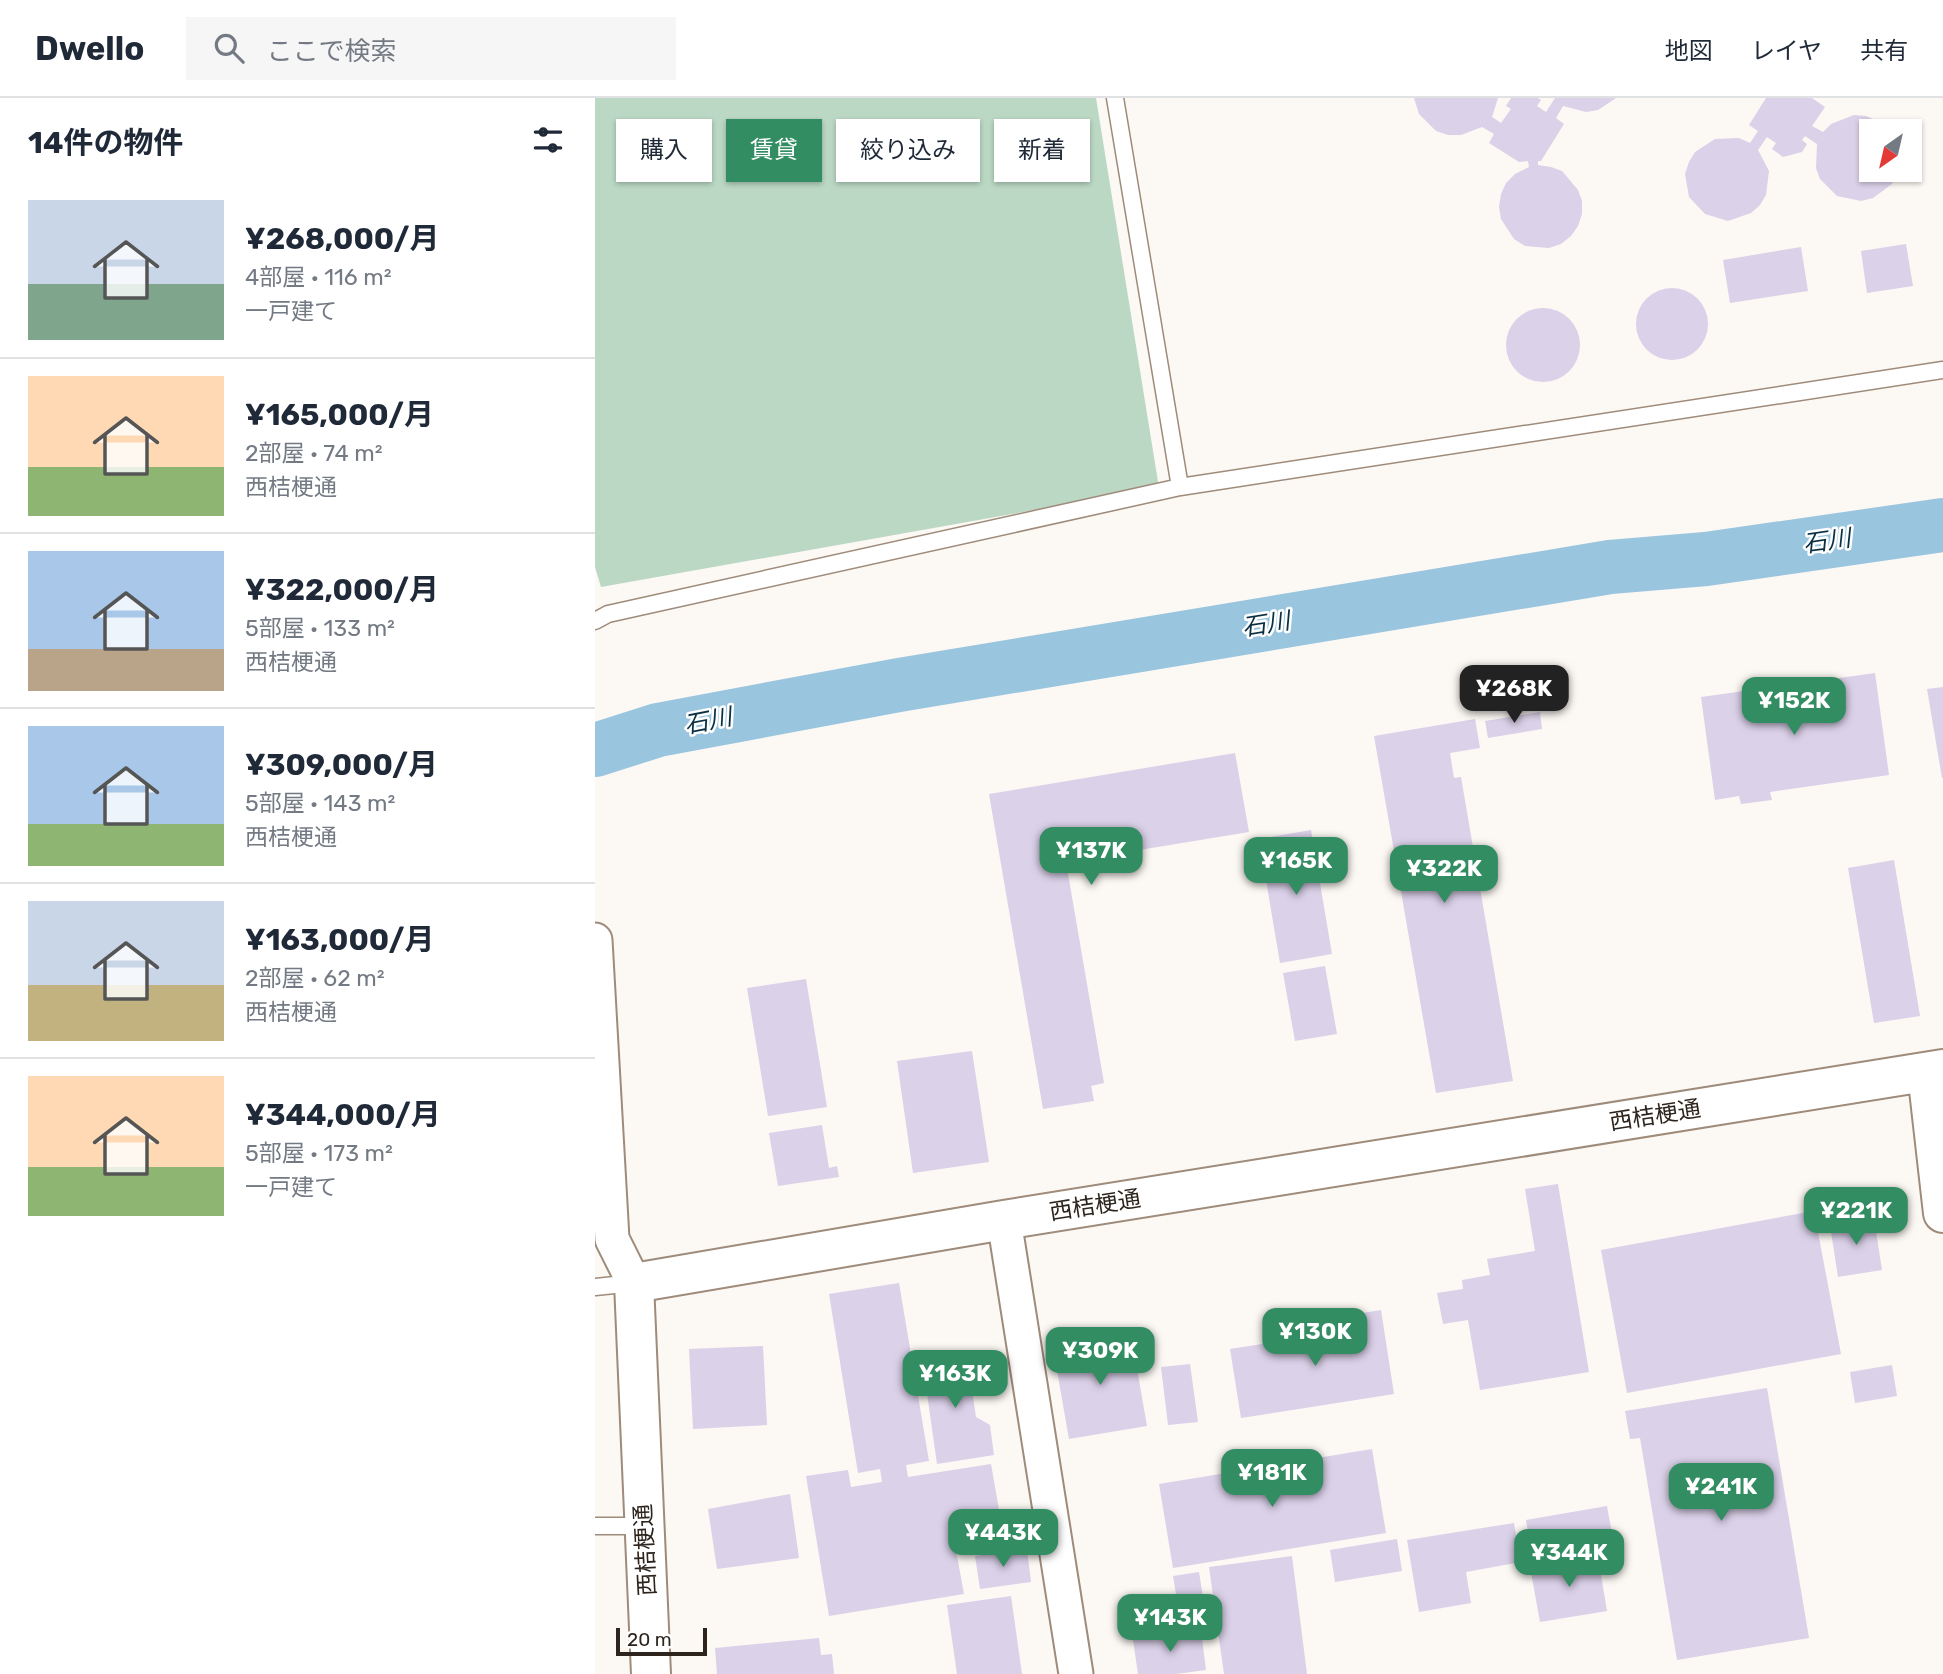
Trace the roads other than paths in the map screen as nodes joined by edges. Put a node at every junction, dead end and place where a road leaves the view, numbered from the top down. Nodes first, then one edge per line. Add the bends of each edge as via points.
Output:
1 (1115, 98) edge
2 (1943, 370) edge
3 (1180, 487) junction
4 (595, 621) edge
5 (595, 940) edge
6 (1935, 1070) edge
7 (1943, 1213) edge
8 (1004, 1220) junction
9 (634, 1283) junction
10 (595, 1287) edge
11 (595, 1526) edge
12 (644, 1526) junction
13 (651, 1674) edge
14 (1076, 1674) edge

1 - 3 lane
2 - 3 lane
3 - 4 lane via 608,614
5 - 9 street via 612,1239
6 - 7 street
6 - 8 street, 西桔梗通
8 - 9 street, 西桔梗通
8 - 14 street
9 - 10 lane
9 - 12 street, 西桔梗通
11 - 12 lane
12 - 13 street, 西桔梗通

